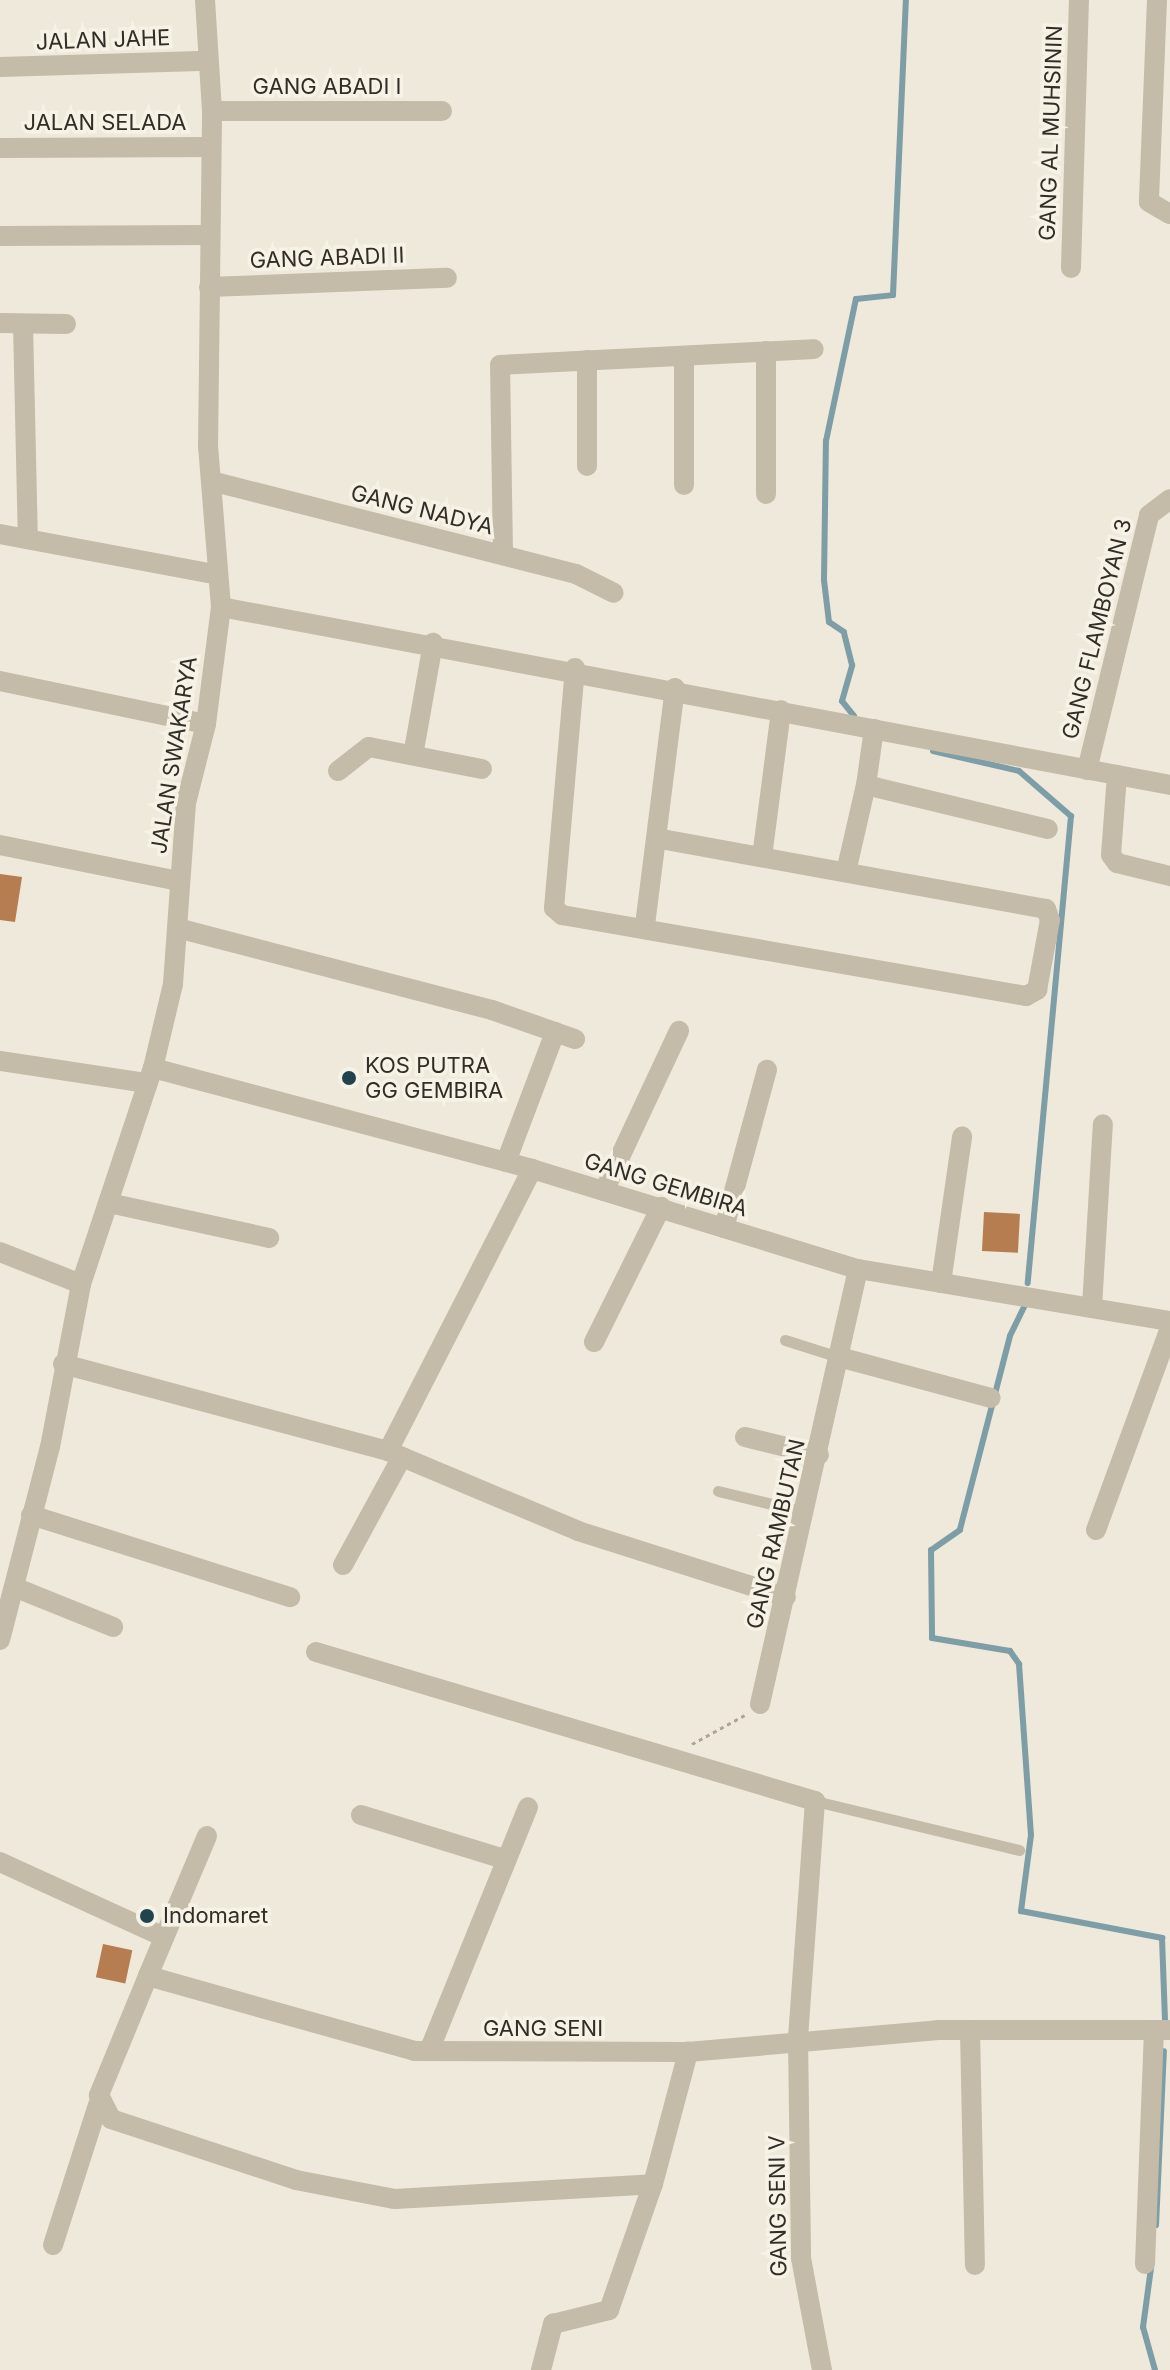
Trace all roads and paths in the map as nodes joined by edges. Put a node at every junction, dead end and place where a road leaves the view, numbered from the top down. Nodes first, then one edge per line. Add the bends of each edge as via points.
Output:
1 (205, 0) edge
2 (1079, 0) edge
3 (1157, 0) edge
4 (208, 61) junction
5 (0, 67) edge
6 (1162, 97) edge
7 (212, 111) junction
8 (442, 111) dead end
9 (211, 147) junction
10 (0, 148) edge
11 (1170, 214) edge
12 (208, 235) junction
13 (0, 236) edge
14 (1071, 268) dead end
15 (447, 278) dead end
16 (209, 287) junction
17 (0, 323) edge
18 (23, 324) junction
19 (66, 324) dead end
20 (814, 349) dead end
21 (766, 351) junction
22 (684, 356) junction
23 (587, 360) junction
24 (587, 466) dead end
25 (215, 482) junction
26 (684, 485) dead end
27 (766, 494) dead end
28 (1164, 501) edge
29 (0, 534) edge
30 (28, 539) junction
31 (503, 555) junction
32 (214, 574) junction
33 (614, 593) dead end
34 (221, 607) junction
35 (433, 643) junction
36 (575, 668) junction
37 (0, 681) edge
38 (675, 688) junction
39 (781, 710) junction
40 (206, 724) junction
41 (874, 729) junction
42 (414, 750) junction
43 (482, 769) dead end
44 (1087, 770) junction
45 (338, 771) dead end
46 (1117, 775) junction
47 (1169, 780) edge
48 (866, 785) junction
49 (1048, 829) dead end
50 (656, 838) junction
51 (0, 845) edge
52 (762, 857) junction
53 (846, 872) junction
54 (1170, 876) edge
55 (178, 881) junction
56 (645, 925) junction
57 (181, 929) junction
58 (679, 1031) dead end
59 (0, 1061) edge
60 (767, 1070) dead end
61 (149, 1076) junction
62 (1103, 1124) dead end
63 (962, 1137) dead end
64 (506, 1162) junction
65 (532, 1169) junction
66 (604, 1191) junction
67 (109, 1203) junction
68 (661, 1207) junction
69 (724, 1228) junction
70 (269, 1238) dead end
71 (0, 1252) edge
72 (858, 1269) junction
73 (941, 1283) junction
74 (81, 1284) junction
75 (1092, 1307) junction
76 (1170, 1321) edge
77 (1170, 1328) edge
78 (785, 1340) dead end
79 (594, 1342) dead end
80 (839, 1357) junction
81 (63, 1364) junction
82 (991, 1398) dead end
83 (745, 1437) dead end
84 (395, 1454) junction
85 (819, 1455) junction
86 (718, 1491) dead end
87 (805, 1512) junction
88 (31, 1515) junction
89 (1096, 1530) dead end
90 (343, 1565) dead end
91 (10, 1575) edge
92 (290, 1597) dead end
93 (786, 1597) junction
94 (113, 1627) dead end
95 (0, 1640) edge
96 (316, 1652) dead end
97 (760, 1704) joint
98 (668, 1759) junction
99 (815, 1801) junction
100 (528, 1807) dead end
101 (361, 1815) dead end
102 (207, 1836) dead end
103 (1019, 1850) dead end
104 (504, 1859) junction
105 (0, 1862) edge
106 (164, 1937) junction
107 (148, 1976) junction
108 (970, 2030) junction
109 (1162, 2030) edge
110 (798, 2038) junction
111 (429, 2051) junction
112 (688, 2052) junction
113 (98, 2105) junction
114 (653, 2184) junction
115 (53, 2245) dead end
116 (1145, 2264) dead end
117 (975, 2265) dead end
118 (541, 2370) edge
119 (822, 2370) edge

1 - 4 street, JALAN SWAKARYA
2 - 14 street, GANG AL MUHSININ
3 - 6 street
4 - 5 street, JALAN JAHE
4 - 7 street, JALAN SWAKARYA
6 - 11 street via 1149,202
7 - 8 street, GANG ABADI I
7 - 9 street, JALAN SWAKARYA
9 - 10 street, JALAN SELADA
9 - 12 street, JALAN SWAKARYA
12 - 13 street
12 - 16 street, JALAN SWAKARYA
15 - 16 street, GANG ABADI II
16 - 25 street, JALAN SWAKARYA
17 - 18 street
18 - 19 street
18 - 30 street
20 - 21 street
21 - 22 street
21 - 27 street
22 - 23 street
22 - 26 street
23 - 24 street
23 - 31 street via 500,365
25 - 31 street, GANG NADYA
25 - 32 street, JALAN SWAKARYA
28 - 44 street, GANG FLAMBOYAN 3
29 - 30 street
30 - 32 street
31 - 33 street, GANG NADYA via 576,574
32 - 34 street, JALAN SWAKARYA
34 - 35 street
34 - 40 street, JALAN SWAKARYA
35 - 36 street
35 - 42 street
36 - 38 street
36 - 56 street via 554,908
37 - 40 street
38 - 39 street
38 - 50 street
39 - 41 street
39 - 52 street
40 - 55 street, JALAN SWAKARYA via 186,803
41 - 44 street
41 - 48 street
42 - 43 street
42 - 45 street via 369,747
44 - 46 street
46 - 47 street
46 - 54 street via 1111,855 1117,863
48 - 49 street
48 - 53 street
50 - 52 street
50 - 56 street
51 - 55 street
52 - 53 street
53 - 56 street via 1046,909 1050,920 1037,990 1026,996
55 - 57 street, JALAN SWAKARYA
57 - 61 street, JALAN SWAKARYA
57 - 64 street via 565,1035
58 - 66 street
59 - 61 street, GANG GEMBIRA
60 - 69 street
61 - 64 street, GANG GEMBIRA
61 - 67 street, JALAN SWAKARYA
62 - 75 street
63 - 73 street
64 - 65 street, GANG GEMBIRA
65 - 66 street, GANG GEMBIRA
65 - 84 street
66 - 68 street, GANG GEMBIRA
67 - 70 street
67 - 74 street, JALAN SWAKARYA
68 - 69 street, GANG GEMBIRA
68 - 79 street
69 - 72 street, GANG GEMBIRA
71 - 74 street
72 - 73 street, GANG GEMBIRA
72 - 80 street, GANG RAMBUTAN
73 - 75 street, GANG GEMBIRA
74 - 81 street, JALAN SWAKARYA
75 - 76 street, GANG GEMBIRA
77 - 89 street
78 - 80 lane
80 - 82 street
80 - 85 street, GANG RAMBUTAN
81 - 84 street
81 - 88 street, JALAN SWAKARYA
83 - 85 street
84 - 90 street
84 - 93 street via 578,1531
85 - 87 street, GANG RAMBUTAN
86 - 87 lane
87 - 93 street, GANG RAMBUTAN
88 - 91 street, JALAN SWAKARYA
88 - 92 street
91 - 94 street
91 - 95 street, JALAN SWAKARYA
93 - 97 street, GANG RAMBUTAN
96 - 98 street
97 - 98 path
98 - 99 street
99 - 103 lane
99 - 110 street, GANG SENI V
100 - 104 street
101 - 104 street
102 - 106 street
104 - 111 street
105 - 106 street
106 - 107 street
107 - 111 street, GANG SENI
107 - 113 street
108 - 109 street, GANG SENI
108 - 110 street, GANG SENI
108 - 117 street
109 - 116 street
110 - 112 street, GANG SENI
110 - 119 street, GANG SENI V via 801,2258
111 - 112 street, GANG SENI
112 - 114 street
113 - 114 street via 111,2119 296,2180 395,2199
113 - 115 street
114 - 118 street via 609,2310 553,2324

